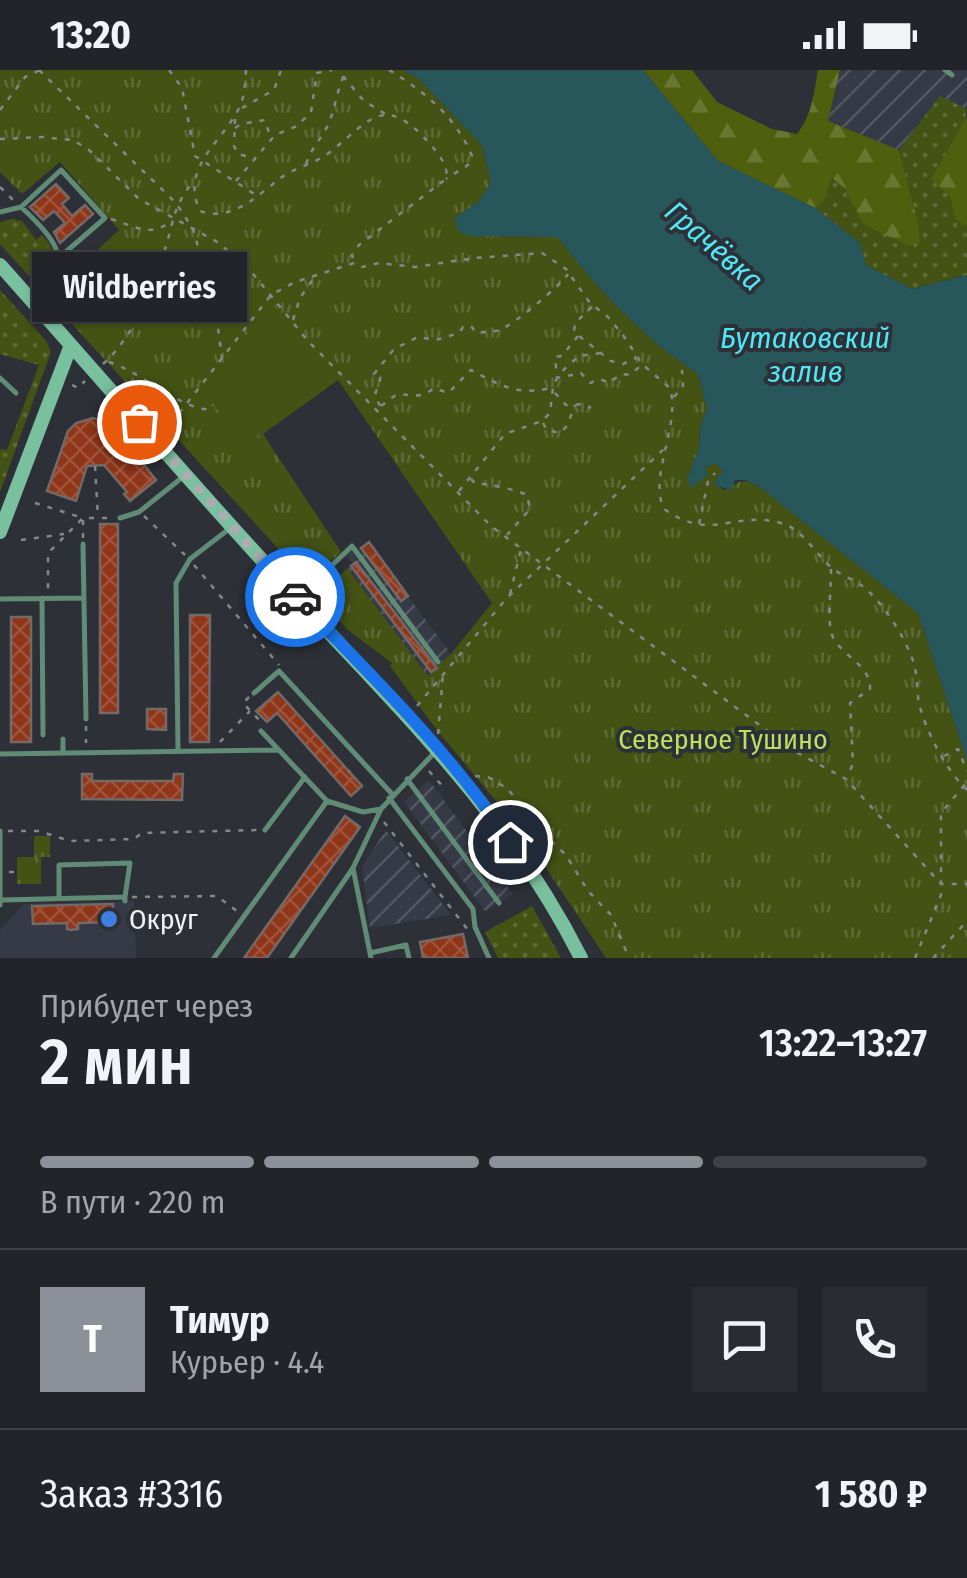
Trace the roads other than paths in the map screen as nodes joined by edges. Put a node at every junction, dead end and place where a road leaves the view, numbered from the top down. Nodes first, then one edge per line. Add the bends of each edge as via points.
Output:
1 (944, 70) edge
2 (952, 75) dead end
3 (21, 206) junction
4 (0, 212) edge
5 (60, 258) junction
6 (1, 267) edge
7 (58, 330) junction
8 (71, 345) junction
9 (0, 378) edge
10 (16, 394) dead end
11 (186, 474) junction
12 (120, 518) road end
13 (232, 528) junction
14 (0, 532) edge
15 (84, 544) road end
16 (0, 598) edge
17 (45, 598) junction
18 (84, 598) junction
19 (297, 599) junction
20 (438, 662) dead end
21 (254, 693) road end
22 (86, 720) road end
23 (261, 731) road end
24 (42, 735) dead end
25 (62, 739) dead end
26 (438, 742) junction
27 (279, 750) junction
28 (178, 751) junction
29 (63, 753) junction
30 (0, 754) edge
31 (304, 777) junction
32 (407, 779) junction
33 (391, 796) junction
34 (327, 801) junction
35 (380, 812) junction
36 (265, 830) road end
37 (1, 832) edge
38 (353, 868) junction
39 (2, 872) edge
40 (59, 898) junction
41 (1, 902) edge
42 (499, 903) dead end
43 (370, 956) edge
44 (214, 958) edge
45 (291, 958) edge
46 (408, 958) edge
47 (490, 958) edge
48 (581, 958) edge

1 - 2 lane
3 - 4 lane
3 - 5 lane
3 - 5 lane via 61,170 105,218
5 - 7 lane
6 - 7 main road
7 - 8 main road
8 - 11 main road
8 - 14 main road
9 - 10 lane
11 - 12 lane via 139,512
11 - 13 main road
13 - 19 main road
13 - 28 lane via 190,559 176,583
15 - 18 lane
16 - 17 lane
17 - 18 lane
17 - 24 lane
18 - 22 lane
19 - 20 lane via 352,546
19 - 26 main road
21 - 33 lane via 279,671
23 - 27 lane
25 - 29 lane
26 - 32 lane
26 - 48 main road via 545,894
27 - 28 lane
27 - 31 lane
28 - 29 lane
29 - 30 lane
31 - 34 lane
31 - 36 lane
32 - 33 lane
32 - 42 lane
33 - 35 lane
33 - 47 lane via 472,909
34 - 35 lane
34 - 44 lane
35 - 38 lane
37 - 39 lane
38 - 43 lane
38 - 45 lane
39 - 41 lane
40 - 40 lane via 125,900 130,863 59,865
40 - 41 lane
43 - 46 lane via 406,945

